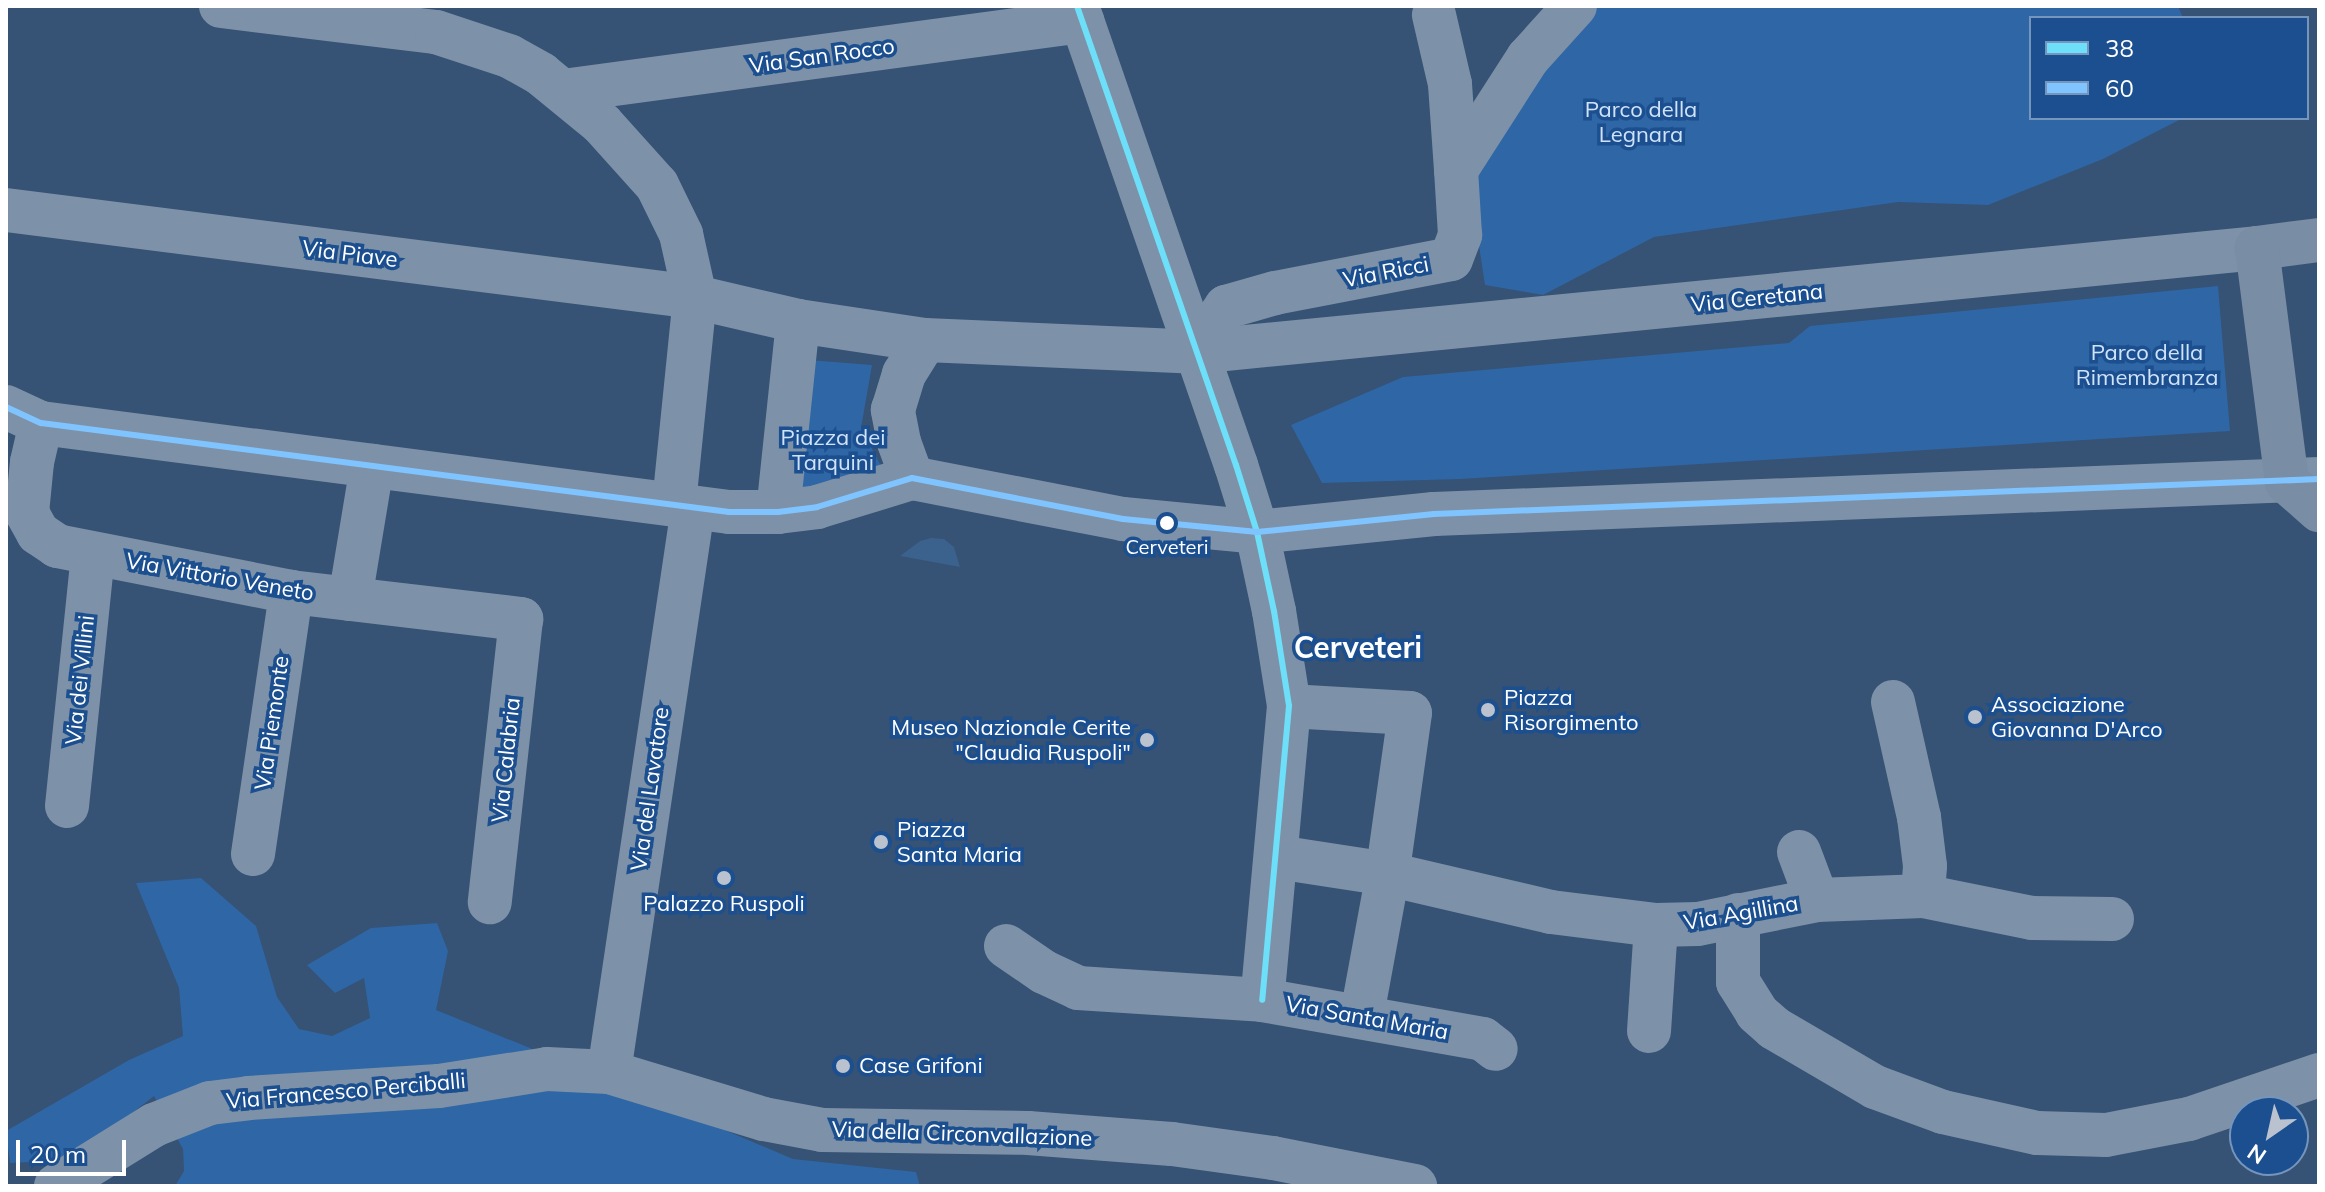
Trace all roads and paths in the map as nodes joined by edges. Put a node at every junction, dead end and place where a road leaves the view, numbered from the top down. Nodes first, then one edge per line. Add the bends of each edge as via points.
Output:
1 (221, 6) edge
2 (1575, 6) edge
3 (324, 12) edge
4 (1080, 13) edge
5 (1434, 15) dead end
6 (563, 91) junction
7 (1456, 170) junction
8 (6, 210) edge
9 (2319, 240) edge
10 (2257, 248) junction
11 (695, 297) junction
12 (798, 321) junction
13 (925, 340) junction
14 (1195, 352) junction
15 (21, 439) edge
16 (372, 466) junction
17 (912, 478) junction
18 (2303, 480) edge
19 (684, 506) junction
20 (2319, 510) edge
21 (778, 512) junction
22 (1257, 532) junction
23 (93, 554) junction
24 (291, 592) junction
25 (350, 599) junction
26 (521, 619) joint
27 (1893, 702) dead end
28 (1289, 706) junction
29 (67, 806) dead end
30 (1799, 852) dead end
31 (253, 854) dead end
32 (1277, 857) junction
33 (1388, 874) junction
34 (1923, 896) junction
35 (1817, 900) junction
36 (490, 902) dead end
37 (1738, 915) junction
38 (2112, 919) dead end
39 (1656, 925) junction
40 (1006, 946) dead end
41 (1262, 1000) junction
42 (1362, 1015) junction
43 (1649, 1031) dead end
44 (1496, 1049) dead end
45 (609, 1072) junction
46 (2319, 1075) edge
47 (56, 1186) edge
48 (1415, 1186) edge

1 - 3 street, Via del Lavatore
2 - 7 street via 1528,58
3 - 6 street, Via del Lavatore via 465,39 516,59
4 - 6 street, Via San Rocco
4 - 14 street
5 - 7 street, Via Ricci via 1450,84
6 - 11 street, Via del Lavatore via 602,124 657,185 681,234
7 - 14 street, Via Ricci via 1460,235 1451,259 1226,307
8 - 11 street, Via Piave
9 - 10 street, Via Ceretana
10 - 14 street, Via Ceretana
10 - 18 street
11 - 12 street, Via Piave
11 - 19 street, Via del Lavatore
12 - 13 street
12 - 21 street
13 - 14 street
13 - 17 street via 904,374 893,410
14 - 22 street
15 - 16 street
15 - 23 street, Via Vittorio Veneto via 31,524 57,546
16 - 19 street
16 - 25 street
17 - 21 street via 817,507
17 - 22 street via 1123,519
18 - 20 street
18 - 22 street via 1434,514
19 - 21 street
19 - 45 street, Via del Lavatore
22 - 28 street
23 - 24 street, Via Vittorio Veneto
23 - 29 street, Via dei Villini
24 - 25 street, Via Vittorio Veneto
24 - 31 street, Via Piemonte
25 - 26 street, Via Vittorio Veneto
26 - 36 street, Via Calabria
27 - 34 street via 1919,817
28 - 32 street
28 - 33 street via 1410,713
30 - 35 street
32 - 33 street, Via Agillina
32 - 41 street
33 - 39 street, Via Agillina via 1548,927
33 - 42 street
34 - 35 street, Via Agillina
34 - 38 street, Via Agillina via 2032,918
35 - 37 street, Via Agillina
37 - 39 street, Via Agillina via 1698,924
37 - 46 street via 1737,973 1750,1006 1774,1028 1875,1087 1943,1112 2037,1133 2133,1132 2219,1110
39 - 43 street
40 - 41 street, Via Santa Maria via 1078,988
41 - 42 street, Via Santa Maria
42 - 44 street, Via Santa Maria via 1483,1039
45 - 47 street, Via Francesco Perciballi via 528,1070 439,1086 210,1103 154,1125
45 - 48 street, Via della Circonvallazione via 764,1119 822,1130 1028,1133 1172,1144

